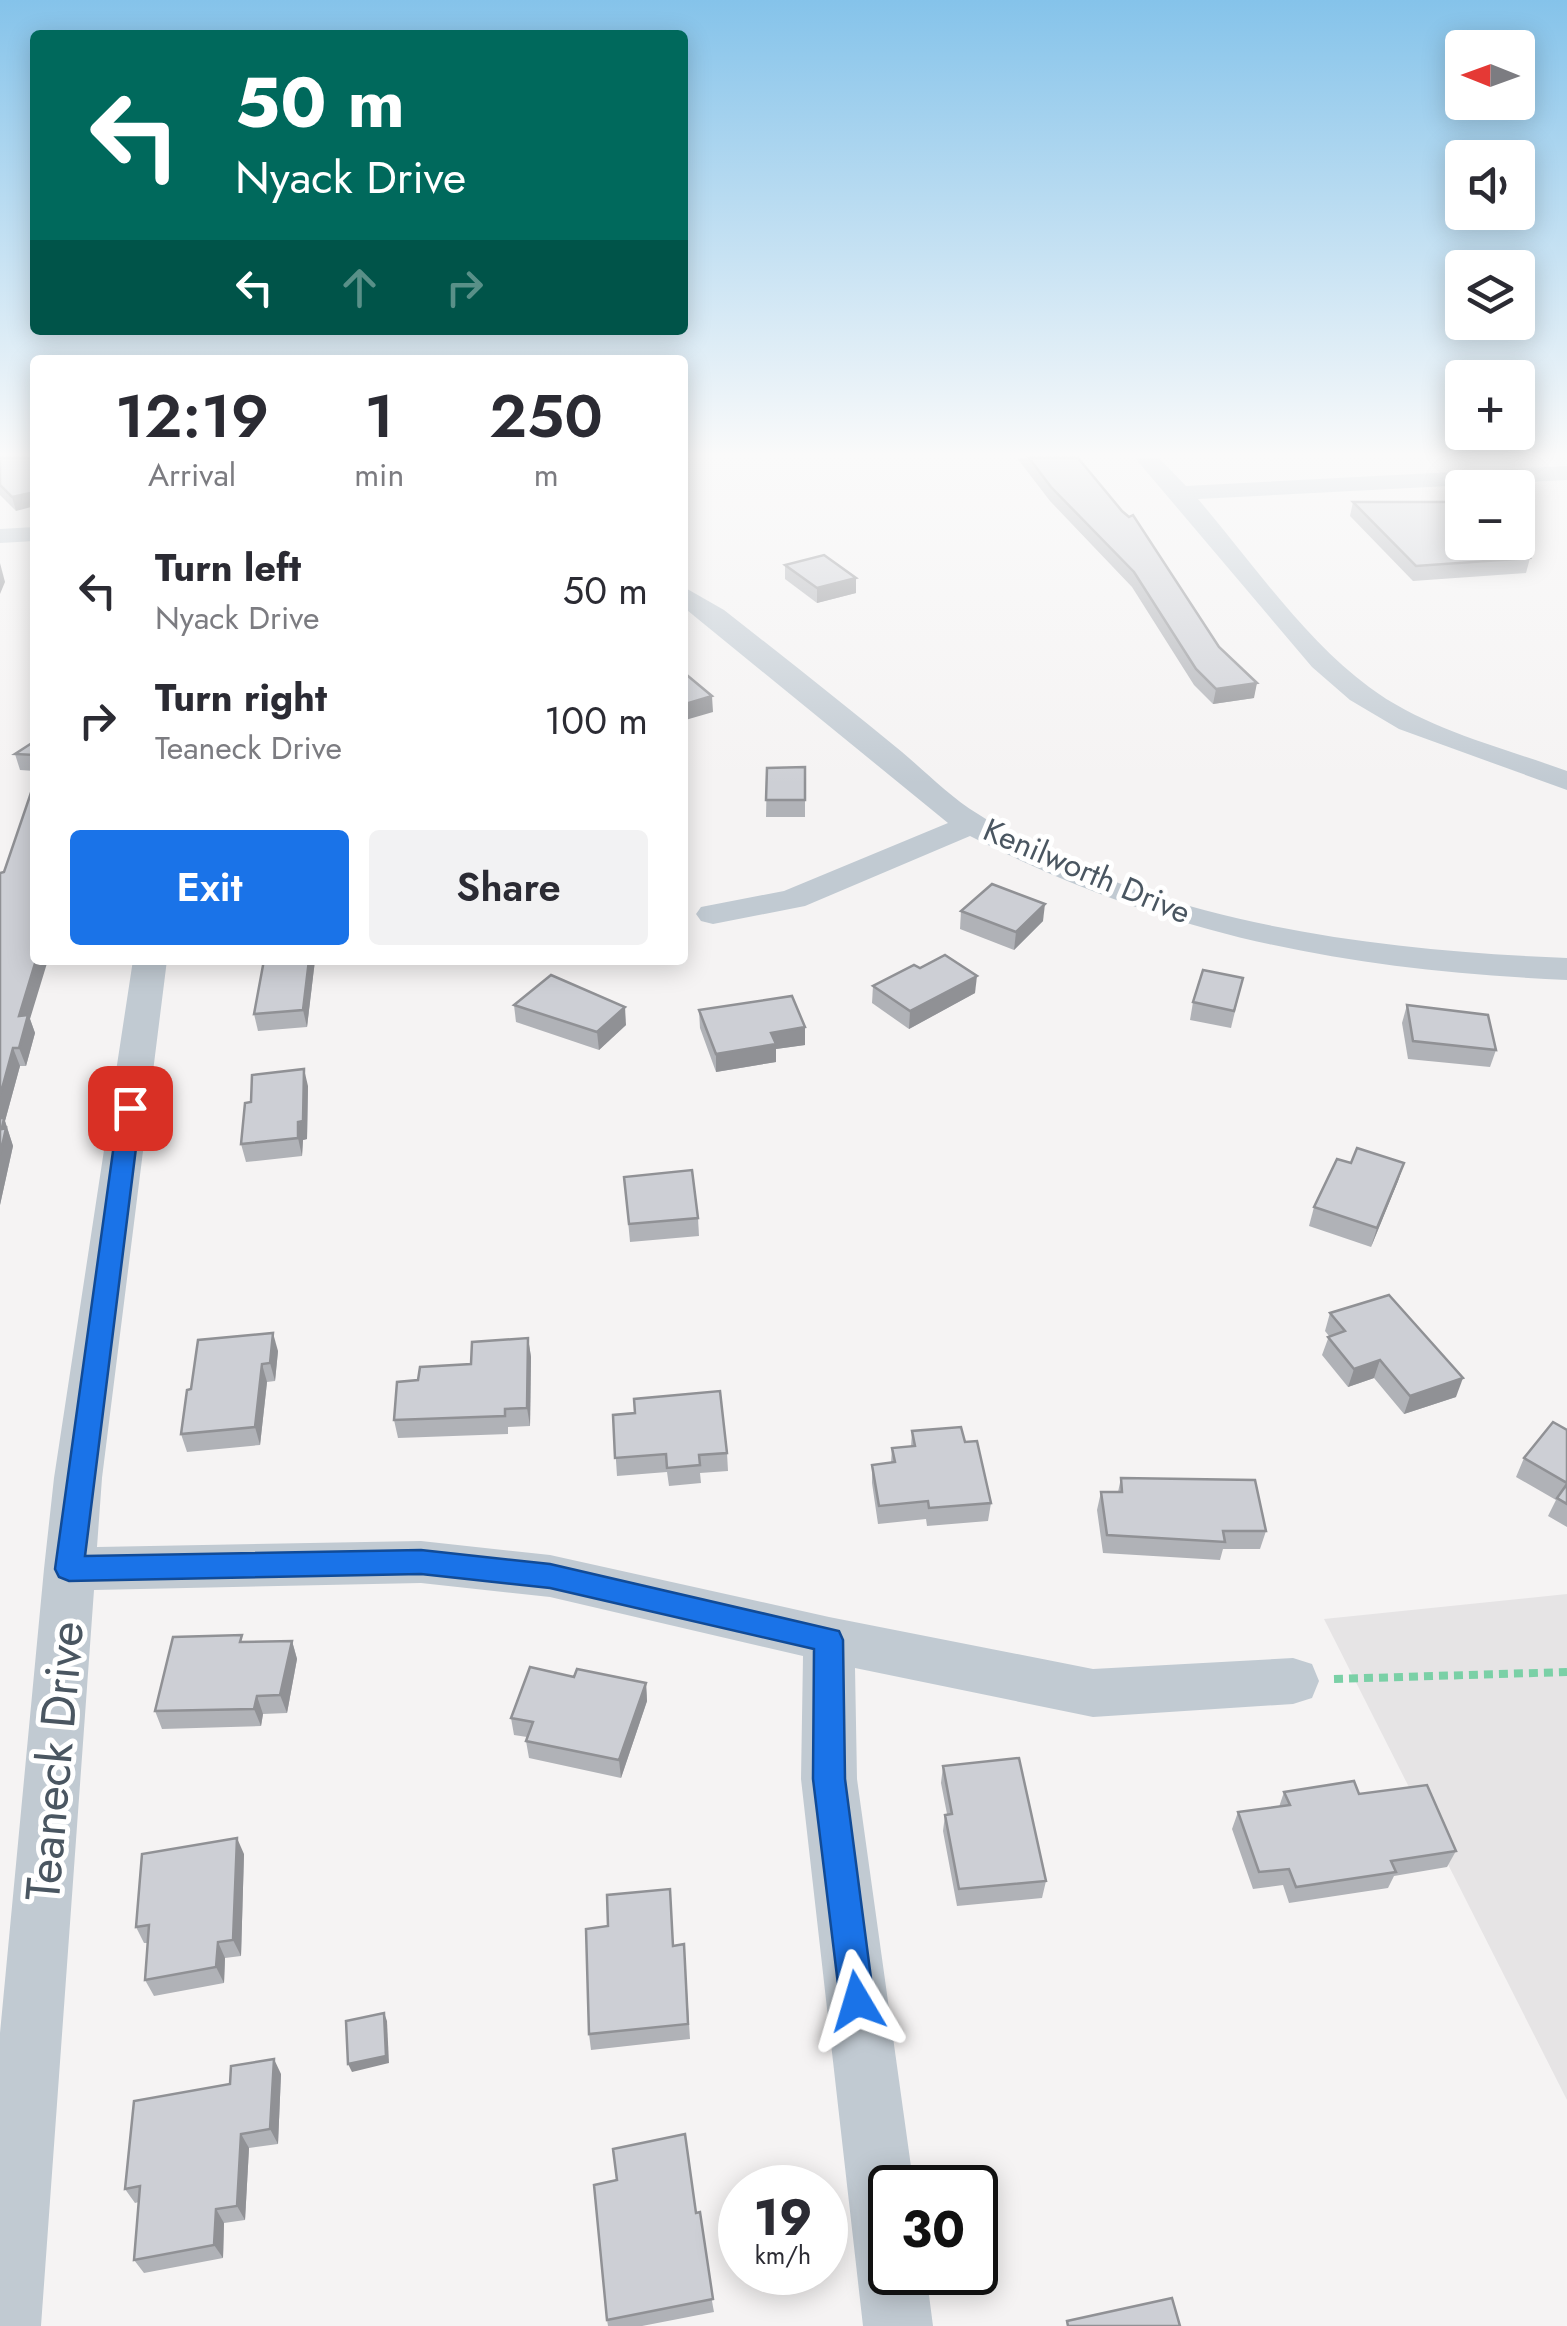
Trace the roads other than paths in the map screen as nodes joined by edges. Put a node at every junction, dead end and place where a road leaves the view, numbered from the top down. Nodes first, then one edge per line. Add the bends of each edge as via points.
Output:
1 (1242, 567) edge
2 (688, 598) edge
3 (1567, 781) edge
4 (972, 824) junction
5 (714, 914) dead end
6 (149, 965) edge
7 (1567, 969) edge
8 (69, 1569) junction
9 (828, 1640) junction
10 (1293, 1681) road end
11 (878, 2165) edge
12 (895, 2295) edge
13 (6, 2326) edge
14 (898, 2326) edge

1 - 3 street via 1322,661 1360,694 1409,724
2 - 4 street, Kenilworth Drive
4 - 5 street via 793,899
4 - 7 street, Kenilworth Drive via 1166,910 1272,939 1374,958
6 - 8 street, Teaneck Drive
8 - 9 street via 421,1562 550,1576
8 - 13 street, Teaneck Drive
9 - 10 street via 1094,1692
9 - 11 street via 829,1779
12 - 14 street

